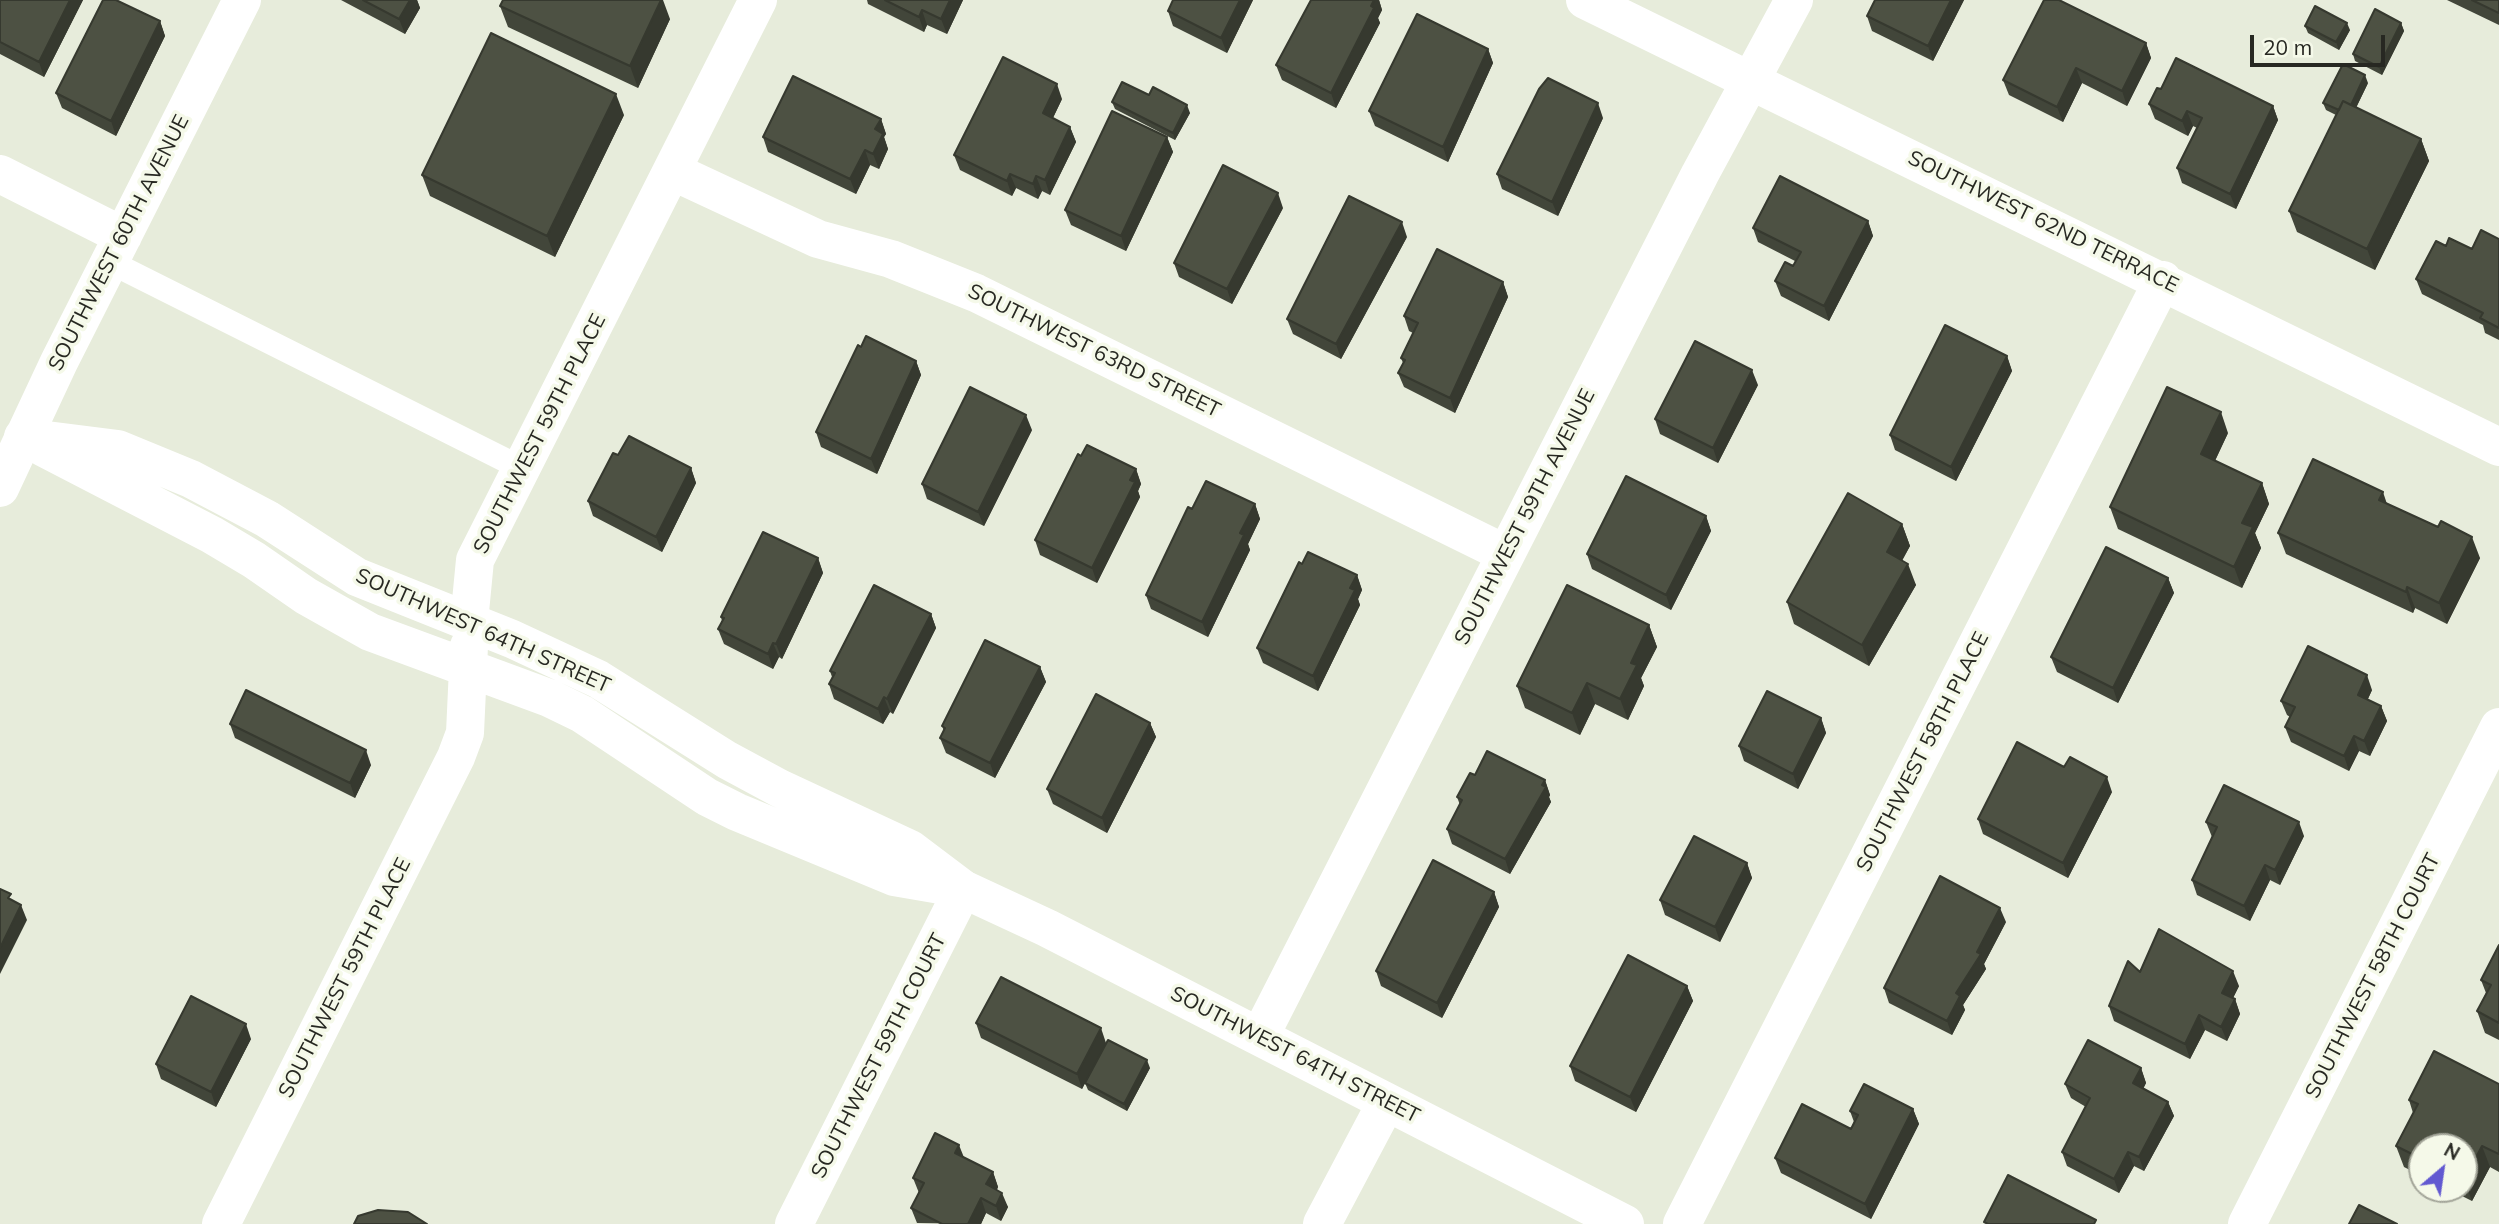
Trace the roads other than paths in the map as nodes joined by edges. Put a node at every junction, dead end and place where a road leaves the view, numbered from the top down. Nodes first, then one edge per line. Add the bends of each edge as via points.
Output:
1 (242, 0) edge
2 (1585, 0) edge
3 (1794, 0) edge
4 (746, 4) edge
5 (1751, 80) junction
6 (672, 171) junction
7 (0, 174) edge
8 (116, 249) junction
9 (2163, 280) junction
10 (12, 432) edge
11 (2499, 447) edge
12 (523, 469) junction
13 (0, 488) edge
14 (1506, 554) junction
15 (469, 622) junction
16 (469, 670) junction
17 (2499, 727) edge
18 (963, 889) junction
19 (1260, 1037) junction
20 (1386, 1103) junction
21 (221, 1224) edge
22 (794, 1224) edge
23 (1322, 1224) edge
24 (1625, 1224) edge
25 (1682, 1224) edge
26 (2247, 1224) edge

1 - 8 street, SOUTHWEST 60TH AVENUE
2 - 5 street, SOUTHWEST 62ND TERRACE
3 - 5 street, SOUTHWEST 59TH AVENUE
4 - 6 street, SOUTHWEST 59TH PLACE
5 - 9 street, SOUTHWEST 62ND TERRACE
5 - 14 street, SOUTHWEST 59TH AVENUE
6 - 12 street, SOUTHWEST 59TH PLACE
6 - 14 street, SOUTHWEST 63RD STREET via 799,231 891,259 976,293
7 - 8 street
8 - 10 street, SOUTHWEST 60TH AVENUE
8 - 12 lane
9 - 11 street, SOUTHWEST 62ND TERRACE
9 - 25 street, SOUTHWEST 58TH PLACE
10 - 13 street, SOUTHWEST 60TH AVENUE
10 - 15 street, SOUTHWEST 64TH STREET via 118,449 156,464 230,498 357,577
10 - 16 street, SOUTHWEST 64TH STREET via 223,541 346,620
12 - 15 street, SOUTHWEST 59TH PLACE via 475,560
14 - 19 street, SOUTHWEST 59TH AVENUE
15 - 16 street, SOUTHWEST 59TH PLACE
15 - 18 street, SOUTHWEST 64TH STREET via 598,679 727,760 910,849
16 - 18 street, SOUTHWEST 64TH STREET via 582,714 707,797 781,832 894,877
16 - 21 street, SOUTHWEST 59TH PLACE via 465,733 456,757
17 - 26 street, SOUTHWEST 58TH COURT
18 - 19 street, SOUTHWEST 64TH STREET
18 - 22 street, SOUTHWEST 59TH COURT
19 - 20 street, SOUTHWEST 64TH STREET
20 - 23 street
20 - 24 street, SOUTHWEST 64TH STREET

